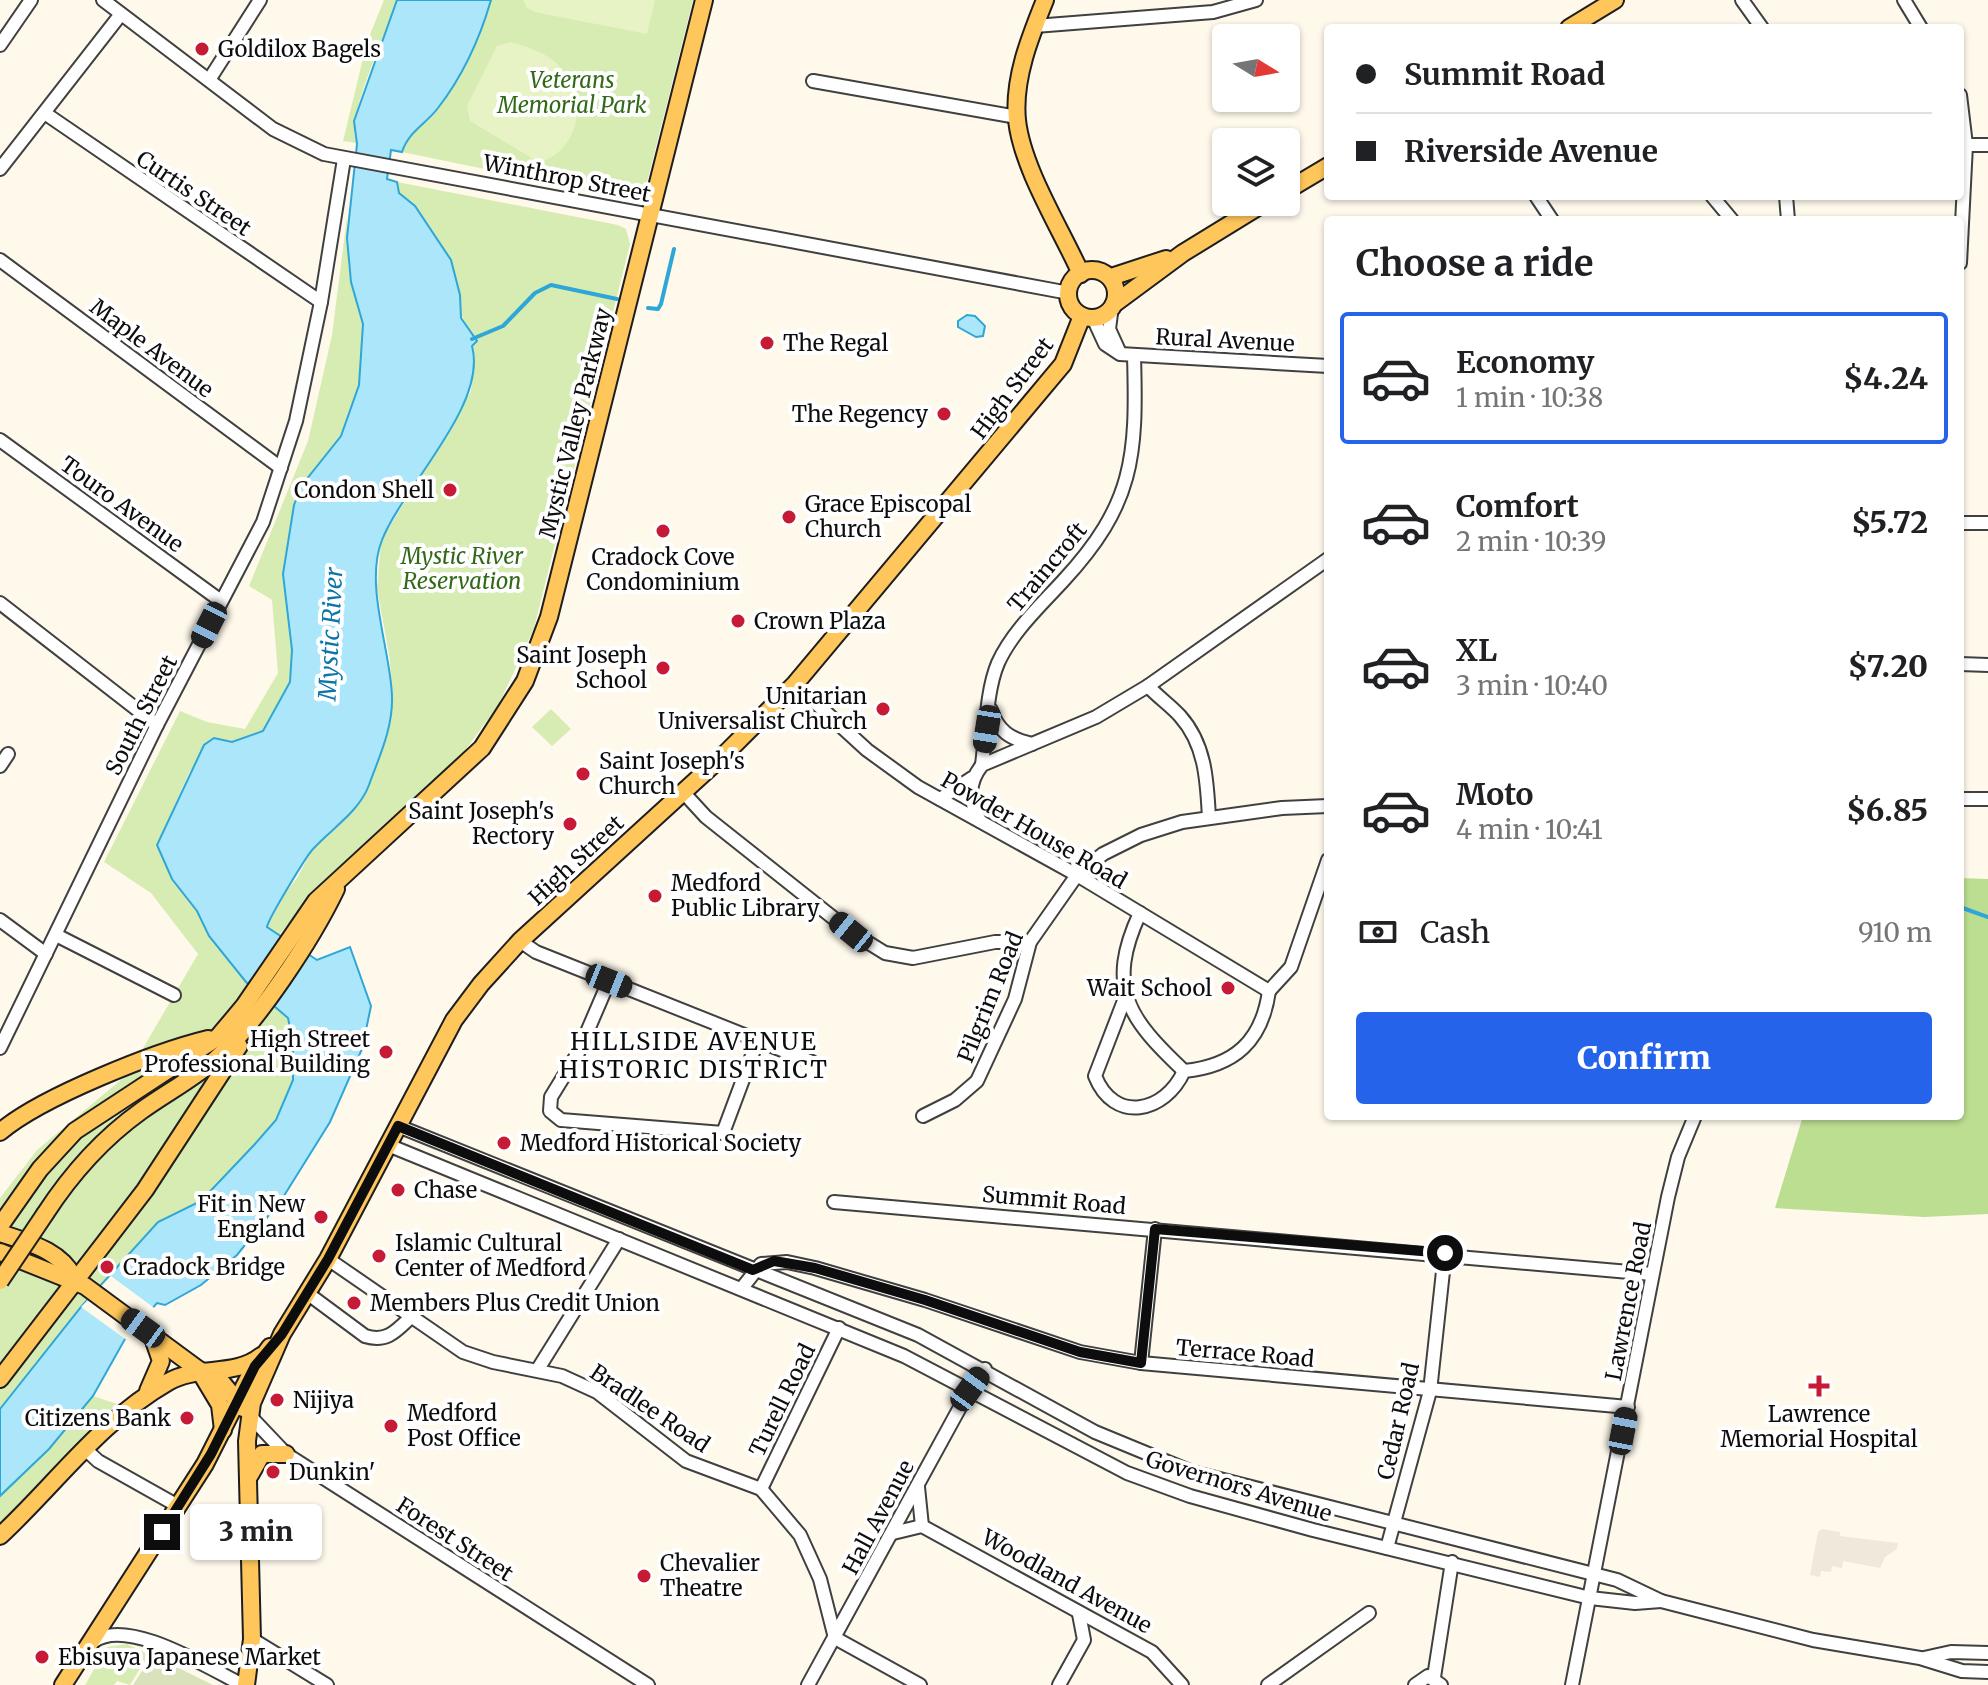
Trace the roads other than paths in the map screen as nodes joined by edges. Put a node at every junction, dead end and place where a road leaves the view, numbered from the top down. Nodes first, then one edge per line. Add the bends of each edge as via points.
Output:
1 (31, 0) edge
2 (260, 0) edge
3 (704, 0) edge
4 (1045, 0) edge
5 (1256, 0) edge
6 (1615, 0) edge
7 (1742, 0) edge
8 (1904, 0) edge
9 (108, 2) edge
10 (121, 14) junction
11 (1580, 24) edge
12 (1759, 24) edge
13 (1919, 24) edge
14 (1035, 26) junction
15 (0, 45) edge
16 (209, 80) junction
17 (813, 81) dead end
18 (46, 114) junction
19 (1017, 117) junction
20 (1964, 145) edge
21 (1988, 145) edge
22 (347, 159) junction
23 (1324, 168) edge
24 (0, 169) edge
25 (1300, 183) edge
26 (1715, 200) edge
27 (649, 216) junction
28 (1243, 216) edge
29 (1729, 216) edge
30 (1183, 253) junction
31 (0, 260) edge
32 (1081, 274) junction
33 (1111, 277) junction
34 (1069, 293) junction
35 (321, 302) junction
36 (1113, 305) junction
37 (1088, 317) junction
38 (1120, 354) junction
39 (1134, 356) junction
40 (1324, 366) edge
41 (0, 440) edge
42 (281, 468) junction
43 (1964, 523) edge
44 (1988, 523) edge
45 (1324, 562) edge
46 (221, 601) junction
47 (0, 603) edge
48 (1964, 664) edge
49 (1988, 665) edge
50 (795, 684) junction
51 (1148, 686) junction
52 (990, 707) junction
53 (157, 725) junction
54 (1032, 744) junction
55 (8, 754) dead end
56 (982, 765) junction
57 (0, 766) edge
58 (972, 778) junction
59 (683, 792) junction
60 (940, 799) junction
61 (1964, 799) edge
62 (1988, 799) edge
63 (1324, 806) edge
64 (1209, 818) junction
65 (980, 821) junction
66 (1324, 872) edge
67 (1077, 875) junction
68 (1140, 913) junction
69 (0, 920) edge
70 (56, 935) junction
71 (520, 941) junction
72 (1030, 942) junction
73 (46, 954) junction
74 (609, 981) junction
75 (1269, 991) junction
76 (174, 995) dead end
77 (1125, 998) junction
78 (256, 1006) junction
79 (218, 1037) junction
80 (757, 1042) junction
81 (0, 1048) edge
82 (812, 1062) dead end
83 (1184, 1071) junction
84 (923, 1116) dead end
85 (1693, 1120) edge
86 (398, 1126) junction
87 (0, 1132) edge
88 (388, 1145) junction
89 (514, 1173) junction
90 (506, 1192) junction
91 (834, 1202) dead end
92 (0, 1226) edge
93 (1155, 1229) junction
94 (0, 1233) edge
95 (619, 1239) junction
96 (0, 1252) edge
97 (1445, 1253) junction
98 (328, 1259) junction
99 (753, 1270) junction
100 (1652, 1274) junction
101 (0, 1281) edge
102 (75, 1281) junction
103 (742, 1288) junction
104 (307, 1293) junction
105 (413, 1315) junction
106 (839, 1328) junction
107 (147, 1331) junction
108 (282, 1334) junction
109 (263, 1355) junction
110 (1141, 1363) junction
111 (538, 1369) junction
112 (985, 1369) junction
113 (199, 1370) junction
114 (0, 1379) edge
115 (970, 1389) junction
116 (1430, 1391) junction
117 (140, 1398) junction
118 (237, 1400) junction
119 (1628, 1407) junction
120 (249, 1415) junction
121 (223, 1430) junction
122 (84, 1448) junction
123 (286, 1454) junction
124 (248, 1480) junction
125 (918, 1487) junction
126 (761, 1489) junction
127 (178, 1506) junction
128 (1394, 1525) junction
129 (922, 1526) junction
130 (893, 1533) junction
131 (0, 1536) edge
132 (1387, 1548) junction
133 (1452, 1562) junction
134 (1596, 1575) junction
135 (1590, 1598) junction
136 (1661, 1601) junction
137 (1369, 1613) dead end
138 (1079, 1614) junction
139 (1113, 1633) junction
140 (835, 1638) junction
141 (252, 1639) junction
142 (1084, 1640) junction
143 (91, 1644) junction
144 (1988, 1653) edge
145 (1920, 1658) junction
146 (1988, 1672) edge
147 (1437, 1681) edge
148 (63, 1685) edge
149 (245, 1685) edge
150 (327, 1685) edge
151 (648, 1685) edge
152 (808, 1685) edge
153 (920, 1685) edge
154 (1059, 1685) edge
155 (1182, 1685) edge
156 (1268, 1685) edge
157 (1415, 1685) edge
158 (1572, 1685) edge

1 - 15 street
2 - 16 street
3 - 27 main road, Mystic Valley Parkway
4 - 14 main road
5 - 14 street via 1213,12
6 - 11 main road
7 - 12 street
8 - 13 street
9 - 10 street, Winthrop Street
10 - 16 street, Winthrop Street
10 - 18 street
14 - 19 main road via 1019,84
16 - 22 street, Winthrop Street via 290,140
17 - 19 street
18 - 24 street
18 - 35 street, Curtis Street
19 - 32 main road via 1029,163
20 - 21 street
22 - 27 street, Winthrop Street
22 - 35 street, South Street
23 - 25 main road
26 - 29 street
27 - 34 street, Winthrop Street
27 - 78 main road, Mystic Valley Parkway via 549,617 529,672 482,748 316,901
28 - 30 main road
30 - 33 main road
30 - 36 main road
31 - 42 street, Maple Avenue
32 - 33 main road via 1095,271
32 - 34 main road
33 - 36 main road via 1116,289
34 - 37 main road via 1072,308
35 - 42 street, South Street
36 - 37 main road
36 - 38 street via 1109,329
37 - 38 street via 1105,344
37 - 50 main road, High Street via 1055,374
38 - 39 street, Rural Avenue
39 - 40 street, Rural Avenue
39 - 52 street, Traincroft via 1134,442 1120,500 1092,549 1006,648 993,678
41 - 46 street, Touro Avenue
42 - 46 street, South Street via 263,522
43 - 44 street
45 - 51 street, Traincroft
46 - 53 street, South Street
47 - 53 street
48 - 49 street
50 - 59 main road, High Street
50 - 60 street, Powder House Road via 867,750
51 - 54 street, Traincroft via 1096,717
51 - 64 street via 1178,713 1195,738 1206,777
52 - 54 street via 1006,735
52 - 56 street, Traincroft
53 - 70 street, South Street
54 - 56 street, Traincroft
55 - 57 street
56 - 58 street, Traincroft
58 - 60 street, Traincroft
58 - 65 street via 971,799
59 - 71 main road, High Street
59 - 72 street via 703,814 851,932 885,953 913,958 995,942
60 - 65 street, Powder House Road
61 - 62 street
63 - 64 street, Pilgrim Road
64 - 67 street, Pilgrim Road via 1141,835 1103,854
65 - 67 street, Powder House Road
66 - 75 street via 1291,967
67 - 68 street, Powder House Road
67 - 72 street, Pilgrim Road
68 - 75 street, Powder House Road
68 - 77 street via 1124,966
69 - 73 street
70 - 73 street, South Street
70 - 76 street
71 - 74 street
71 - 86 main road, High Street via 454,1020
72 - 84 street, Pilgrim Road via 1020,985 982,1074 962,1095
73 - 81 street, South Street
74 - 80 street
74 - 80 street via 578,1053 551,1097 550,1111 561,1120 723,1133
75 - 83 street via 1253,1040 1213,1064
77 - 83 street via 1147,1036
77 - 83 street via 1096,1067 1107,1099 1121,1106 1152,1105 1172,1091
78 - 79 main road, Mystic Valley Parkway
78 - 101 main road, Mystic Valley Parkway, bridge via 207,1067 138,1113 93,1152
78 - 102 main road via 154,1177
79 - 87 main road via 181,1046 79,1088
79 - 92 main road, Mystic Valley Parkway via 75,1131
80 - 82 street
85 - 100 street, Lawrence Road via 1678,1157
86 - 88 main road, High Street
86 - 89 street, Governors Avenue
88 - 90 street, Governors Avenue
88 - 98 main road, High Street
89 - 90 street
89 - 99 street, Governors Avenue
90 - 95 street, Governors Avenue
91 - 93 street, Summit Road
93 - 97 street, Summit Road
93 - 110 street
94 - 102 main road via 55,1256
95 - 103 street, Governors Avenue
95 - 111 street
96 - 102 main road
97 - 100 street, Summit Road
97 - 116 street, Cedar Road
98 - 104 main road, High Street
98 - 105 street, Bradlee Road
99 - 103 street
99 - 110 street, Terrace Road via 774,1261 801,1265 1080,1352
99 - 112 street, Governors Avenue via 918,1335
100 - 119 street, Lawrence Road
102 - 107 main road
102 - 114 main road
103 - 106 street, Governors Avenue
104 - 105 street via 376,1339 387,1338
104 - 108 main road, High Street
105 - 111 street, Bradlee Road via 463,1352
106 - 115 street, Governors Avenue
106 - 126 street, Turell Road
107 - 113 main road
107 - 117 main road via 160,1365
108 - 109 main road, High Street
108 - 120 main road, High Street
109 - 113 main road via 241,1366
109 - 118 main road, High Street
110 - 116 street, Terrace Road
111 - 126 street, Bradlee Road via 597,1392 686,1461
112 - 115 street, Hall Avenue
112 - 128 street, Governors Avenue via 1095,1432 1192,1472
113 - 117 main road
113 - 118 main road via 219,1379
113 - 121 main road via 220,1405
115 - 125 street, Hall Avenue
115 - 132 street, Governors Avenue via 1127,1473
116 - 119 street, Terrace Road
116 - 128 street, Cedar Road
117 - 122 main road
118 - 120 main road
118 - 121 main road, High Street
119 - 134 street, Lawrence Road
120 - 123 street, Forest Street
120 - 124 main road
121 - 127 main road, High Street
122 - 127 street
122 - 131 main road
123 - 124 main road via 262,1454
123 - 151 street, Forest Street
124 - 141 main road
125 - 129 street
125 - 130 street, Hall Avenue
126 - 140 street, Bradlee Road via 800,1535 820,1579
127 - 143 main road, High Street
128 - 132 street, Cedar Road
128 - 134 street, Governors Avenue
129 - 130 street
129 - 138 street, Woodland Avenue via 1040,1587
130 - 140 street, Hall Avenue
132 - 133 street, Governors Avenue
133 - 135 street, Governors Avenue
133 - 147 street
134 - 135 street, Lawrence Road
134 - 136 street, Governors Avenue
135 - 136 street, Governors Avenue
135 - 158 street, Lawrence Road
136 - 145 street, Governors Avenue via 1813,1640
137 - 156 street
138 - 139 street, Woodland Avenue
138 - 142 street
139 - 142 street
139 - 155 street, Woodland Avenue via 1152,1652
140 - 152 street, Hall Avenue
140 - 153 street
141 - 149 main road
141 - 150 street
142 - 154 street
143 - 148 main road, High Street
143 - 149 street via 109,1634 135,1635
144 - 145 street, Governors Avenue
145 - 146 street, Governors Avenue via 1951,1669
147 - 157 street via 1423,1678

